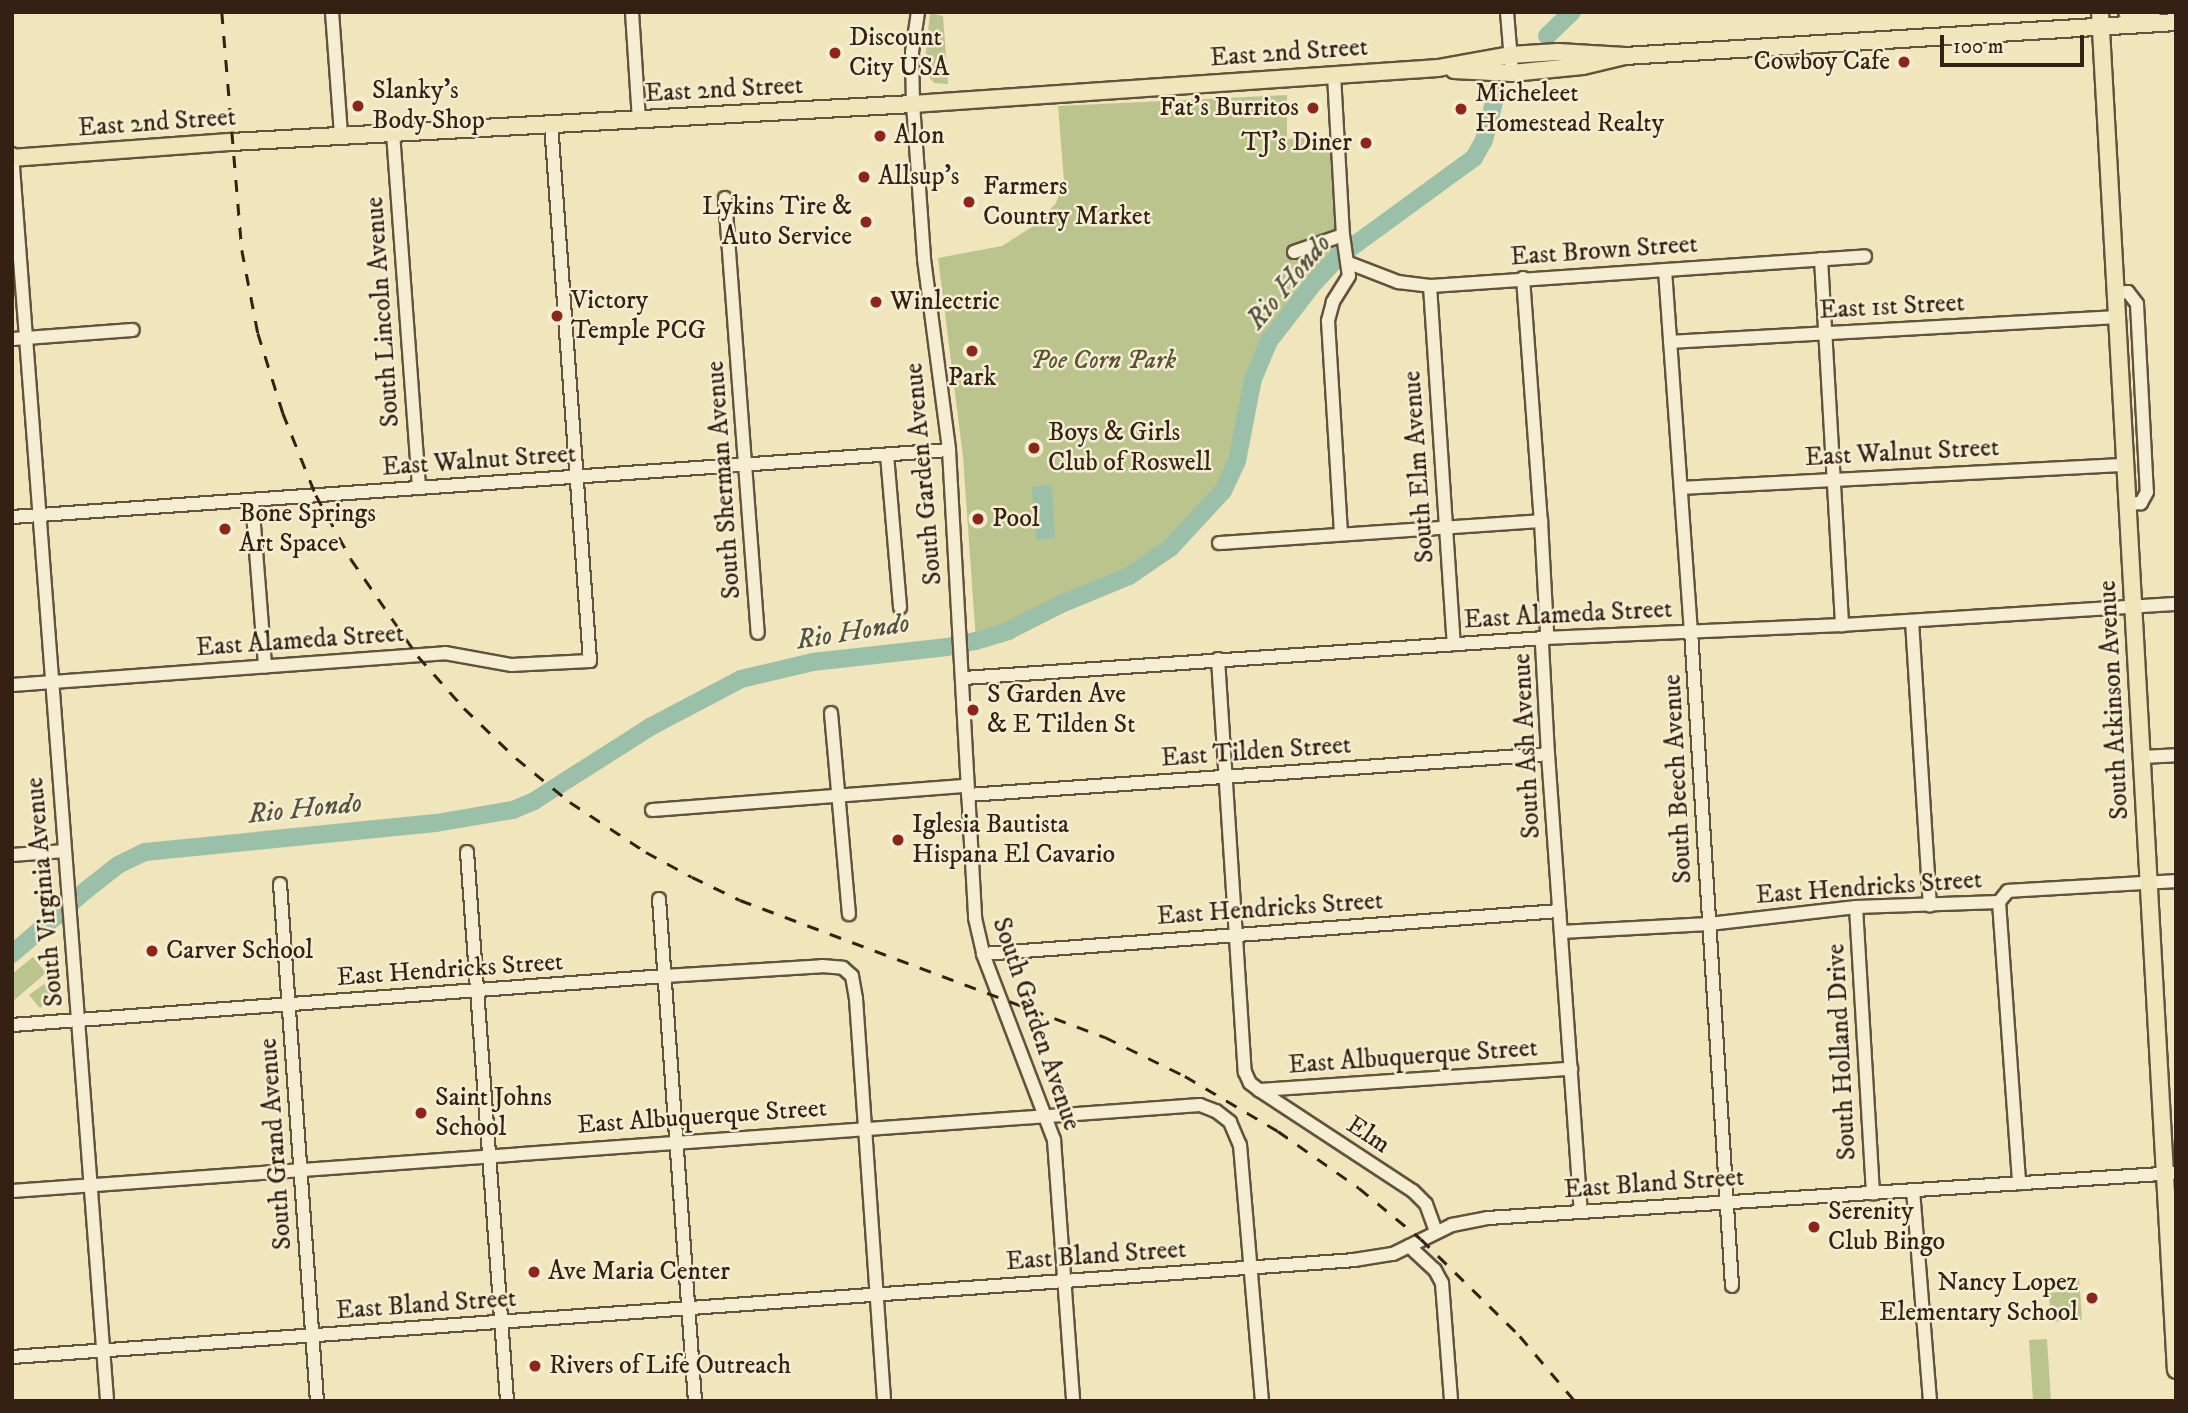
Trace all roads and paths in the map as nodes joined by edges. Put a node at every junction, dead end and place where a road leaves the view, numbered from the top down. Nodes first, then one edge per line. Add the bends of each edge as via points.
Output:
1 (332, 12) edge
2 (632, 12) edge
3 (918, 12) edge
4 (1507, 12) edge
5 (2127, 12) edge
6 (2100, 20) edge
7 (2176, 21) edge
8 (1510, 55) junction
9 (1625, 56) junction
10 (1438, 68) junction
11 (1512, 73) junction
12 (1334, 75) junction
13 (913, 104) junction
14 (639, 119) junction
15 (551, 124) junction
16 (393, 133) junction
17 (341, 136) junction
18 (12, 156) edge
19 (725, 198) dead end
20 (1343, 239) junction
21 (1294, 252) dead end
22 (1865, 256) dead end
23 (1821, 259) junction
24 (1348, 262) junction
25 (1665, 270) junction
26 (1522, 278) junction
27 (1430, 286) junction
28 (2115, 293) junction
29 (2116, 317) junction
30 (133, 330) dead end
31 (1825, 334) junction
32 (26, 338) junction
33 (12, 339) edge
34 (1670, 341) junction
35 (949, 450) junction
36 (887, 455) junction
37 (2125, 464) junction
38 (747, 465) junction
39 (577, 478) junction
40 (1833, 479) junction
41 (419, 488) junction
42 (1681, 488) junction
43 (252, 500) junction
44 (2127, 504) junction
45 (39, 516) junction
46 (12, 517) edge
47 (1541, 521) junction
48 (1446, 529) junction
49 (1341, 534) junction
50 (1219, 543) dead end
51 (2176, 604) edge
52 (900, 607) dead end
53 (2133, 607) junction
54 (1912, 621) junction
55 (1842, 625) junction
56 (1691, 631) junction
57 (758, 633) dead end
58 (1545, 638) junction
59 (1454, 644) junction
60 (1218, 660) junction
61 (265, 666) junction
62 (964, 678) junction
63 (51, 682) junction
64 (12, 685) edge
65 (831, 713) dead end
66 (1548, 754) junction
67 (2176, 755) edge
68 (2142, 757) junction
69 (1226, 777) junction
70 (967, 791) junction
71 (839, 796) junction
72 (652, 810) dead end
73 (65, 851) junction
74 (467, 852) dead end
75 (12, 855) edge
76 (2176, 881) edge
77 (2148, 883) junction
78 (280, 884) dead end
79 (660, 899) dead end
80 (1999, 902) junction
81 (1930, 905) junction
82 (1856, 908) junction
83 (1559, 911) junction
84 (849, 914) dead end
85 (1709, 924) junction
86 (1561, 932) junction
87 (1237, 934) junction
88 (983, 954) junction
89 (665, 976) junction
90 (478, 990) junction
91 (289, 1005) junction
92 (78, 1020) junction
93 (12, 1025) edge
94 (1571, 1069) junction
95 (1259, 1090) junction
96 (1047, 1115) junction
97 (864, 1128) junction
98 (676, 1141) junction
99 (489, 1155) junction
100 (300, 1169) junction
101 (2170, 1174) edge
102 (2019, 1183) junction
103 (91, 1185) junction
104 (1913, 1190) junction
105 (12, 1191) edge
106 (1873, 1193) junction
107 (1727, 1202) junction
108 (1581, 1212) junction
109 (1436, 1232) junction
110 (1409, 1246) junction
111 (1253, 1268) junction
112 (1064, 1281) junction
113 (1732, 1286) dead end
114 (876, 1296) junction
115 (688, 1308) junction
116 (500, 1321) junction
117 (312, 1336) junction
118 (103, 1350) junction
119 (12, 1357) edge
120 (2176, 1370) edge
121 (107, 1401) edge
122 (317, 1401) edge
123 (507, 1401) edge
124 (695, 1401) edge
125 (884, 1401) edge
126 (1073, 1401) edge
127 (1262, 1401) edge
128 (1451, 1401) edge
129 (1930, 1401) edge

1 - 17 street
2 - 14 street
3 - 13 street, South Garden Avenue via 912,52
4 - 8 street
5 - 7 main road
6 - 7 main road, East 2nd Street
6 - 9 main road, East 2nd Street
6 - 28 main road, South Atkinson Avenue
8 - 9 main road, East 2nd Street via 1583,52
8 - 10 main road, East 2nd Street
8 - 11 street
9 - 11 main road, East 2nd Street via 1583,66
10 - 11 main road, East 2nd Street
10 - 12 main road, East 2nd Street
12 - 13 main road, East 2nd Street
12 - 20 street
13 - 14 main road, East 2nd Street
13 - 35 street, South Garden Avenue via 927,285
14 - 15 main road, East 2nd Street
15 - 16 main road, East 2nd Street
15 - 39 street
16 - 17 main road, East 2nd Street
16 - 41 street, South Lincoln Avenue
17 - 18 main road, East 2nd Street
18 - 32 street, South Virginia Avenue
19 - 38 street, South Sherman Avenue
20 - 21 street
20 - 24 street
22 - 23 street, East Brown Street
23 - 25 street, East Brown Street
23 - 31 street
24 - 27 street, East Brown Street via 1398,282
24 - 49 street via 1349,276 1333,302 1328,321
25 - 26 street, East Brown Street
25 - 34 street, South Beech Avenue
26 - 27 street, East Brown Street
26 - 47 street, South Ash Avenue
27 - 48 street, South Elm Avenue
28 - 29 main road, South Atkinson Avenue
28 - 44 street via 2128,292 2137,304 2147,492 2141,503
29 - 31 street, East 1st Street
29 - 37 main road, South Atkinson Avenue
30 - 32 street
31 - 34 street, East 1st Street
31 - 40 street
32 - 33 street
32 - 45 street, South Virginia Avenue
34 - 42 street, South Beech Avenue
35 - 36 street, East Walnut Street
35 - 62 street, South Garden Avenue
36 - 38 street, East Walnut Street
36 - 52 street
37 - 40 street, East Walnut Street
37 - 44 main road, South Atkinson Avenue
38 - 39 street, East Walnut Street
38 - 57 street, South Sherman Avenue
39 - 41 street, East Walnut Street
39 - 61 street, East Alameda Street via 590,661 512,665 445,653
40 - 42 street, East Walnut Street
40 - 55 street
41 - 43 street, East Walnut Street
42 - 56 street, South Beech Avenue
43 - 45 street, East Walnut Street
43 - 61 street
44 - 53 main road, South Atkinson Avenue
45 - 46 street, East Walnut Street
45 - 63 street, South Virginia Avenue
47 - 48 street
47 - 58 street, South Ash Avenue
48 - 49 street
48 - 59 street, South Elm Avenue
49 - 50 street
51 - 53 street, East Alameda Street
53 - 54 street, East Alameda Street
53 - 68 main road, South Atkinson Avenue
54 - 55 street, East Alameda Street
54 - 81 street
55 - 56 street, East Alameda Street
56 - 58 street, East Alameda Street
56 - 85 street, South Beech Avenue
58 - 59 street, East Alameda Street
58 - 66 street, South Ash Avenue
59 - 60 street, East Alameda Street
60 - 62 street, East Alameda Street
60 - 69 street
61 - 63 street, East Alameda Street
62 - 70 street, South Garden Avenue
63 - 64 street, East Alameda Street
63 - 73 street, South Virginia Avenue
65 - 71 street
66 - 69 street, East Tilden Street
66 - 83 street, South Ash Avenue
67 - 68 street
68 - 77 main road, South Atkinson Avenue
69 - 70 street, East Tilden Street
69 - 87 street
70 - 71 street, East Tilden Street
70 - 88 street, South Garden Avenue via 975,918
71 - 72 street, East Tilden Street
71 - 84 street
73 - 75 street
73 - 92 street, South Virginia Avenue
74 - 90 street
76 - 77 street, East Hendricks Street
77 - 80 street, East Hendricks Street via 2008,891
77 - 101 main road, South Atkinson Avenue
78 - 91 street, South Grand Avenue
79 - 89 street
80 - 81 street, East Hendricks Street
80 - 102 street
81 - 82 street, East Hendricks Street
82 - 85 street, East Hendricks Street
82 - 106 street, South Holland Drive
83 - 86 street, South Ash Avenue
83 - 87 street, East Hendricks Street
85 - 86 street, East Hendricks Street
85 - 107 street, South Beech Avenue
86 - 94 street, South Ash Avenue
87 - 88 street, East Hendricks Street
87 - 95 street via 1245,1072
88 - 96 street, South Garden Avenue
89 - 90 street, East Hendricks Street
89 - 97 street, East Hendricks Street via 822,966 848,970 856,999
89 - 98 street
90 - 91 street, East Hendricks Street
90 - 99 street
91 - 92 street, East Hendricks Street
91 - 100 street, South Grand Avenue
92 - 93 street, East Hendricks Street
92 - 103 street, South Virginia Avenue
94 - 95 street, East Albuquerque Street
94 - 108 street, South Ash Avenue
95 - 109 street, Elm via 1413,1191 1426,1204
96 - 97 street, East Albuquerque Street
96 - 111 street, East Albuquerque Street via 1192,1104 1224,1116 1235,1128 1240,1145
96 - 112 street, South Garden Avenue via 1056,1162
97 - 98 street, East Albuquerque Street
97 - 114 street
98 - 99 street, East Albuquerque Street
98 - 115 street
99 - 100 street, East Albuquerque Street
99 - 116 street
100 - 103 street, East Albuquerque Street
100 - 117 street, South Grand Avenue
101 - 102 street, East Bland Street
101 - 120 main road, South Atkinson Avenue
102 - 104 street, East Bland Street
103 - 105 street, East Albuquerque Street
103 - 118 street, South Virginia Avenue
104 - 106 street, East Bland Street
104 - 129 street
106 - 107 street, East Bland Street
107 - 108 street, East Bland Street
107 - 113 street, South Beech Avenue
108 - 109 street, East Bland Street via 1475,1219
109 - 110 street, East Bland Street
110 - 111 street, East Bland Street via 1374,1258
110 - 128 street via 1442,1283
111 - 112 street, East Bland Street
111 - 127 street
112 - 114 street, East Bland Street
112 - 126 street, South Garden Avenue
114 - 115 street, East Bland Street
114 - 125 street
115 - 116 street, East Bland Street
115 - 124 street
116 - 117 street, East Bland Street
116 - 123 street
117 - 118 street, East Bland Street
117 - 122 street, South Grand Avenue
118 - 119 street, East Bland Street
118 - 121 street, South Virginia Avenue

